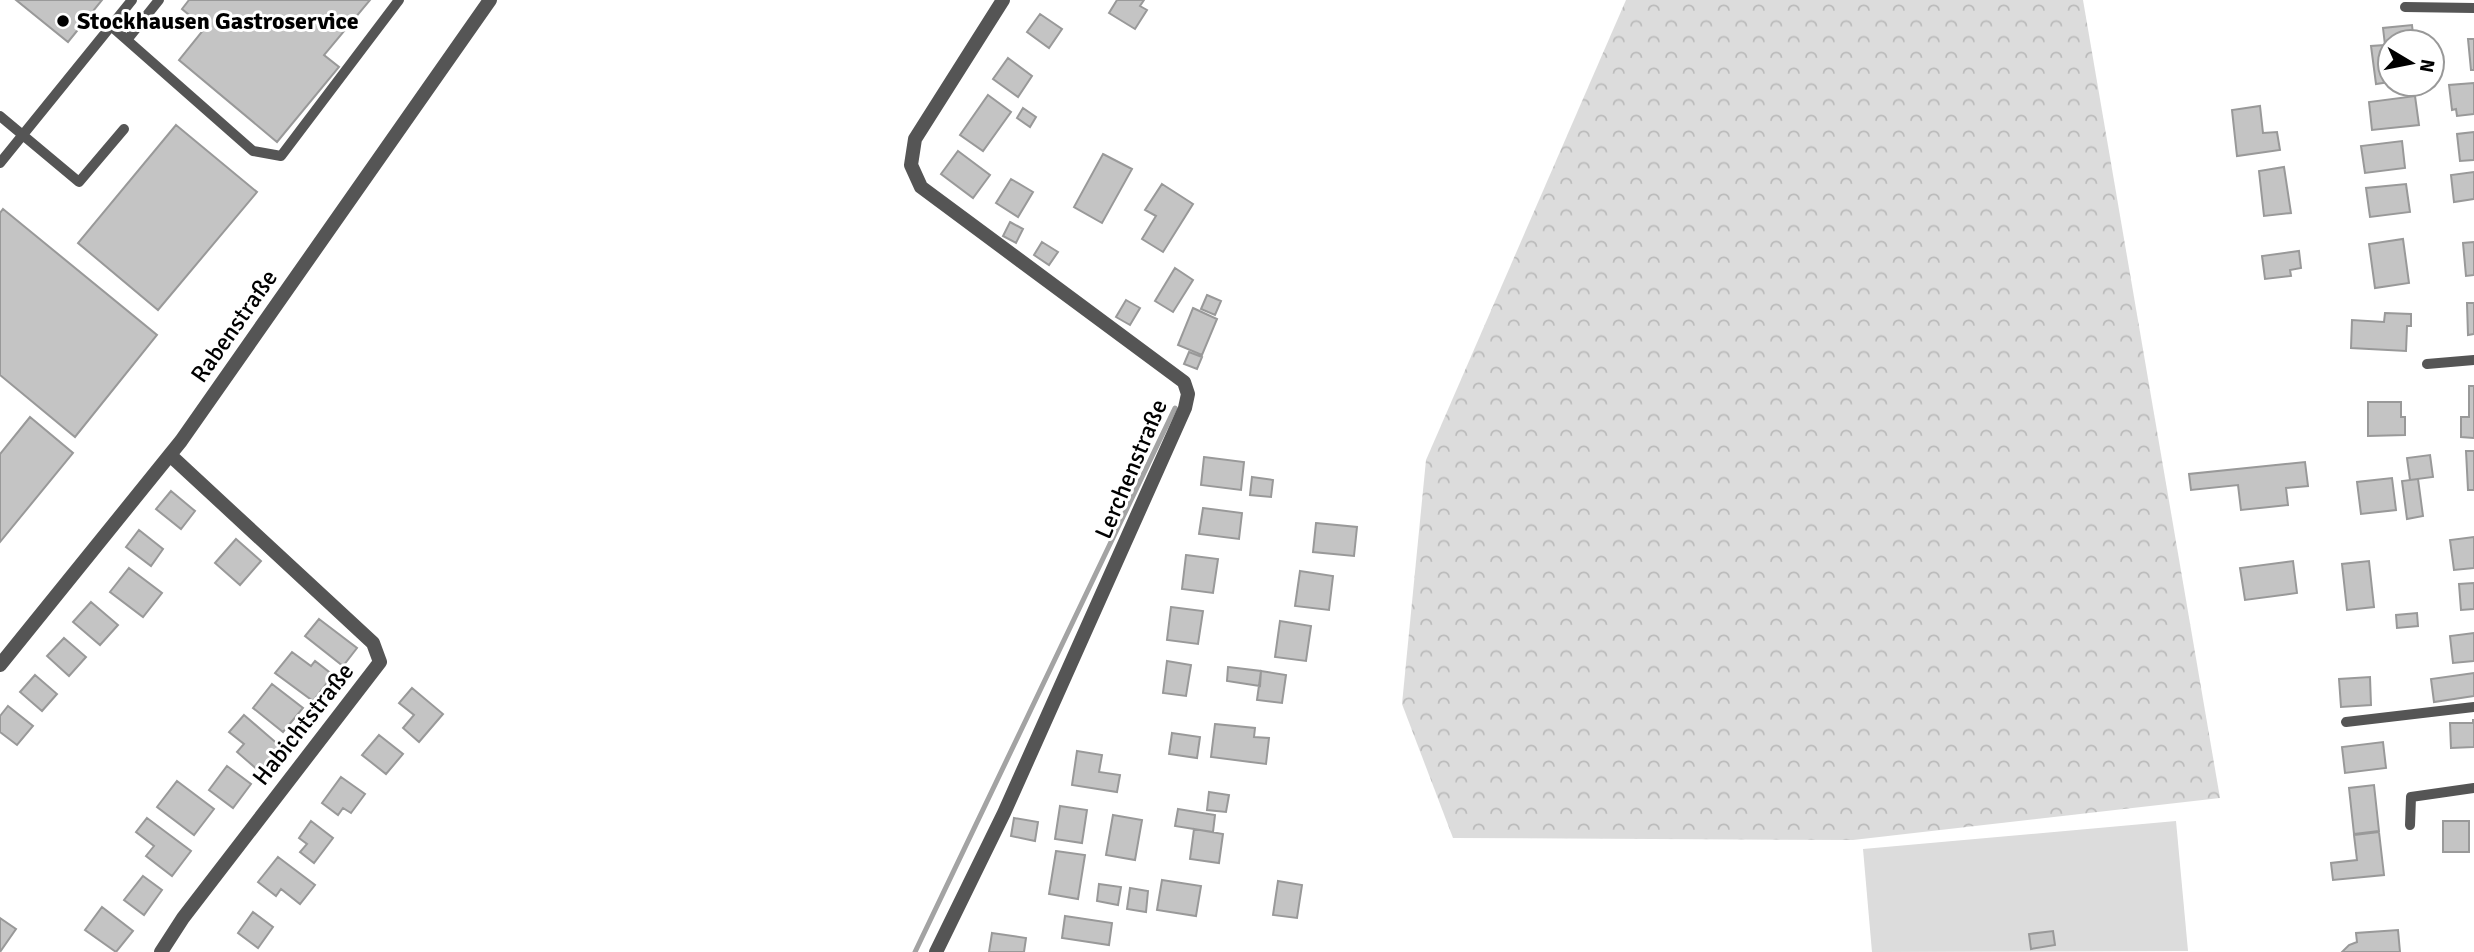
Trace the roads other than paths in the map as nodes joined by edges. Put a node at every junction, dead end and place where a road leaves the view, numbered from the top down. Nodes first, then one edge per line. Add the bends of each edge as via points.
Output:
1 (132, 0) edge
2 (159, 0) edge
3 (399, 0) edge
4 (490, 0) edge
5 (1003, 0) edge
6 (2404, 7) dead end
7 (2474, 8) edge
8 (111, 26) junction
9 (127, 40) junction
10 (0, 116) edge
11 (124, 129) dead end
12 (22, 135) junction
13 (0, 163) edge
14 (2474, 360) edge
15 (2427, 364) dead end
16 (170, 455) junction
17 (0, 665) edge
18 (2474, 707) edge
19 (2346, 722) dead end
20 (2474, 788) edge
21 (2410, 825) dead end
22 (161, 952) edge
23 (936, 952) edge

1 - 8 lane
2 - 9 lane
3 - 9 lane via 281,156 253,151
4 - 16 street, Rabenstraße
5 - 23 street, Lerchenstraße via 915,139 911,164 920,187 1184,382 1188,394 1004,813
6 - 7 lane
8 - 9 lane
8 - 12 lane
10 - 12 lane
11 - 12 lane via 79,182
12 - 13 lane
14 - 15 lane
16 - 17 street, Rabenstraße
16 - 22 street, Habichtstraße via 373,643 380,662
18 - 19 lane
20 - 21 lane via 2411,797

